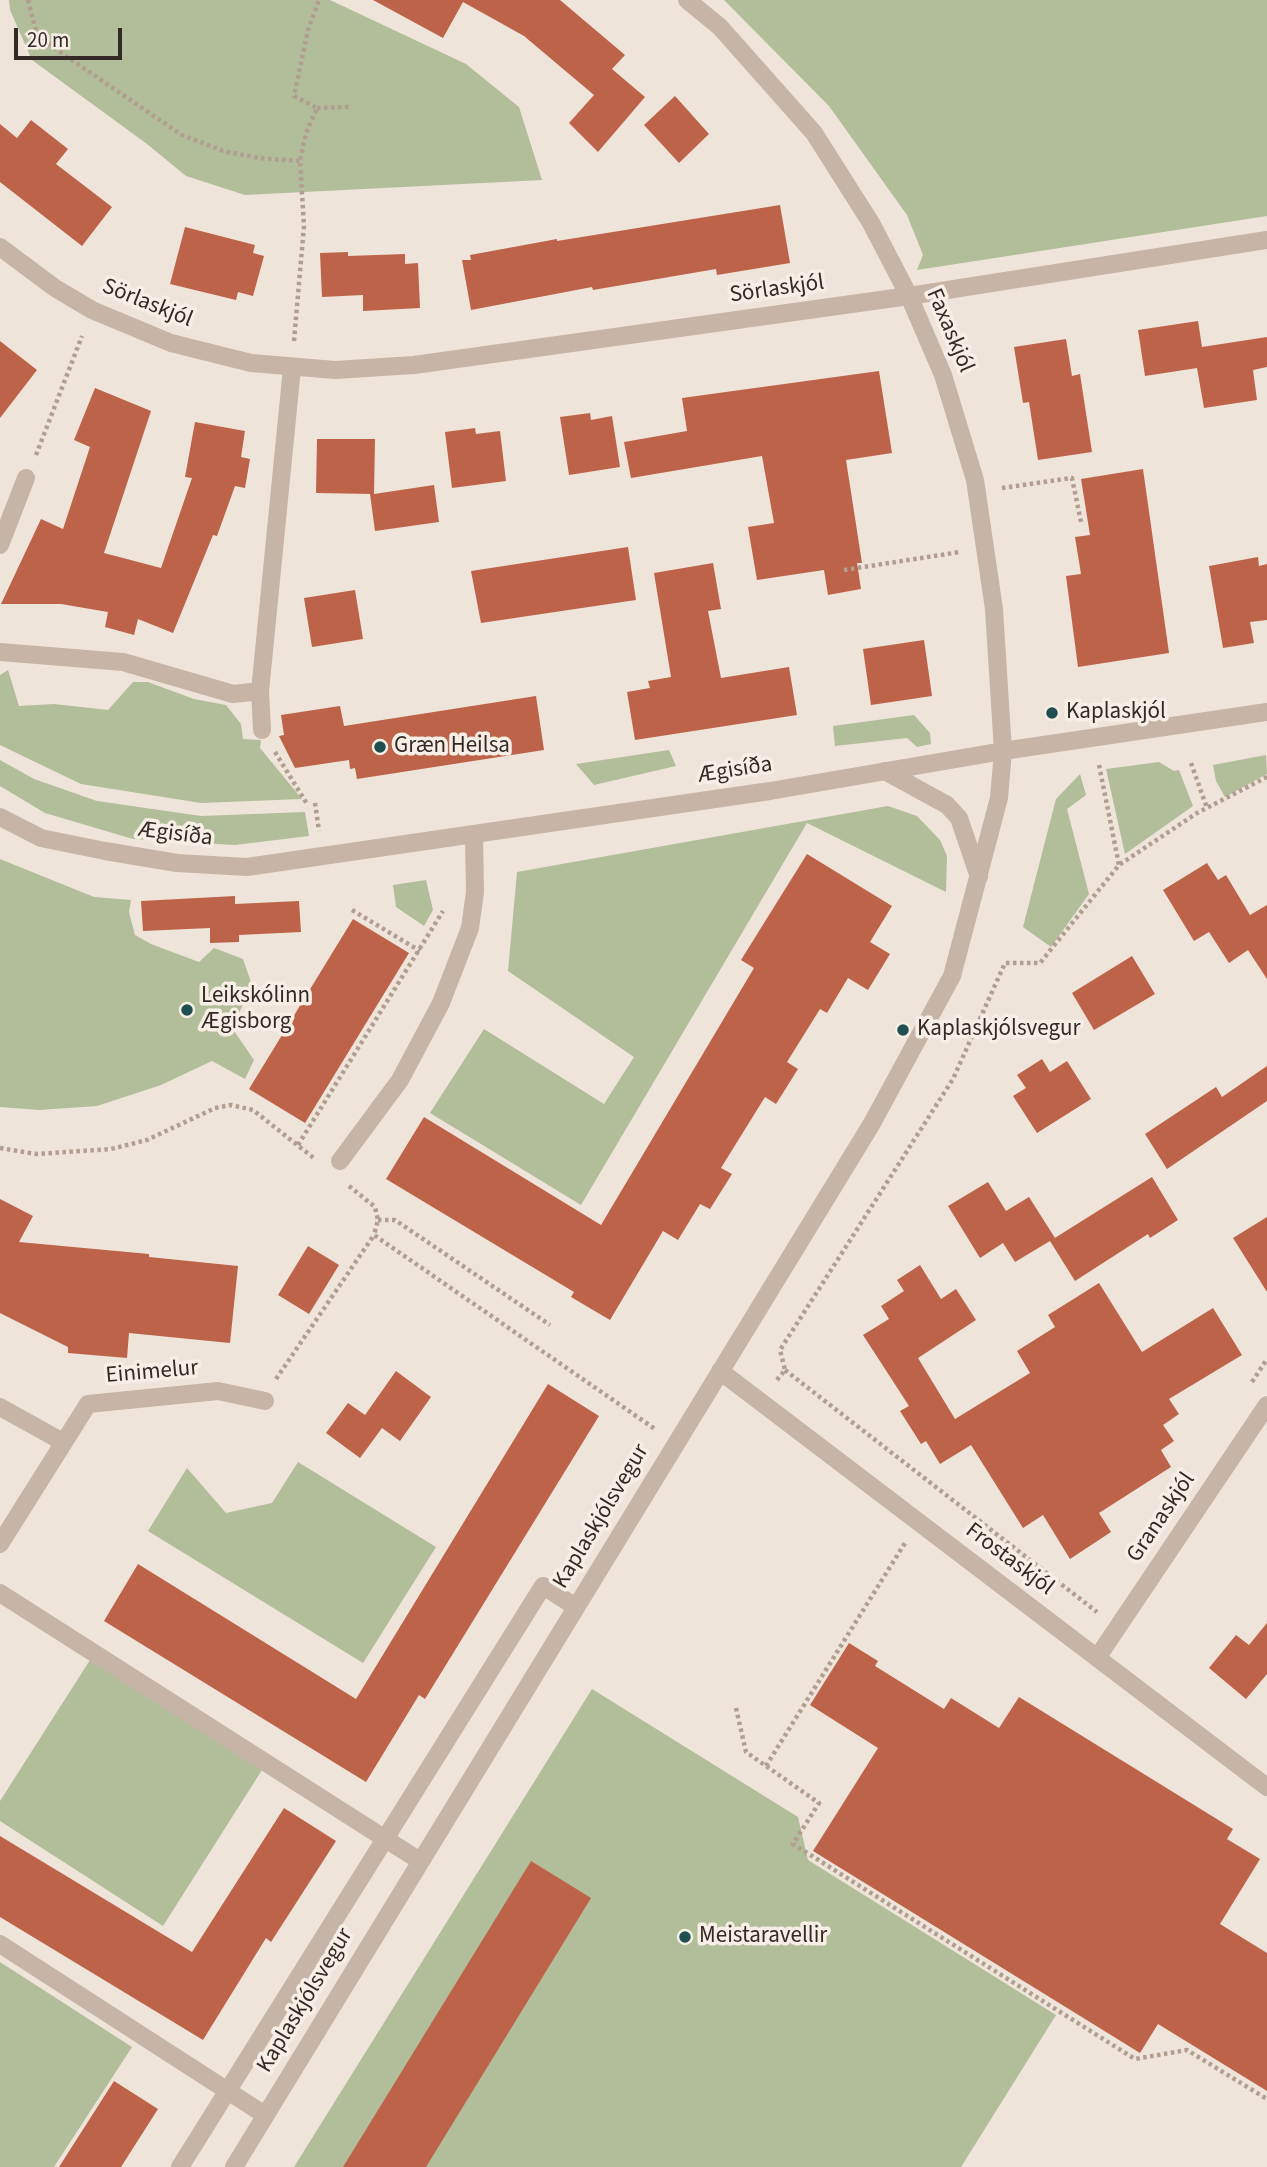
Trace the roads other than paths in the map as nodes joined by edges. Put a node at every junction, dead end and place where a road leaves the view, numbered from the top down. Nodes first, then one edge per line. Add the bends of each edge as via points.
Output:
1 (687, 0) edge
2 (1267, 240) edge
3 (0, 247) edge
4 (909, 296) junction
5 (292, 368) junction
6 (26, 478) road end
7 (0, 545) edge
8 (0, 652) edge
9 (260, 691) junction
10 (1267, 712) edge
11 (262, 730) road end
12 (1003, 751) junction
13 (885, 771) junction
14 (0, 817) edge
15 (474, 835) junction
16 (979, 877) junction
17 (335, 1169) road end
18 (720, 1371) junction
19 (265, 1401) road end
20 (1267, 1405) edge
21 (0, 1407) edge
22 (63, 1442) junction
23 (0, 1544) edge
24 (0, 1593) edge
25 (576, 1607) junction
26 (1097, 1658) junction
27 (1267, 1787) edge
28 (385, 1839) junction
29 (420, 1861) junction
30 (0, 1944) edge
31 (228, 2091) junction
32 (265, 2115) junction
33 (180, 2167) edge
34 (233, 2167) edge

1 - 4 street, Faxaskjól via 720,27 814,133 871,223
2 - 4 street, Sörlaskjól
3 - 5 street, Sörlaskjól via 55,288 131,328 184,347
4 - 5 street, Sörlaskjól via 414,365
4 - 12 street, Faxaskjól via 943,375 977,492 994,609
5 - 9 street
6 - 7 street
8 - 9 street via 123,662 233,694
9 - 11 street
10 - 12 street, Ægisíða
12 - 13 street, Ægisíða
12 - 16 street, Kaplaskjólsvegur via 999,798
13 - 15 street, Ægisíða
13 - 16 street via 947,805 959,818
14 - 15 street, Ægisíða via 41,838 105,851 177,863 247,867
15 - 17 street via 470,928 441,1003 400,1080
16 - 18 street, Kaplaskjólsvegur via 952,976 871,1125
18 - 25 street, Kaplaskjólsvegur
18 - 26 street, Frostaskjól
19 - 22 street, Einimelur via 218,1391 88,1404
20 - 26 street, Granaskjól
21 - 22 street
22 - 23 street, Einimelur
24 - 28 street
25 - 28 street via 543,1586
25 - 29 street, Kaplaskjólsvegur
26 - 27 street, Frostaskjól
28 - 29 street
28 - 31 street
29 - 32 street, Kaplaskjólsvegur
30 - 31 street
31 - 32 street
31 - 33 street
32 - 34 street, Kaplaskjólsvegur

